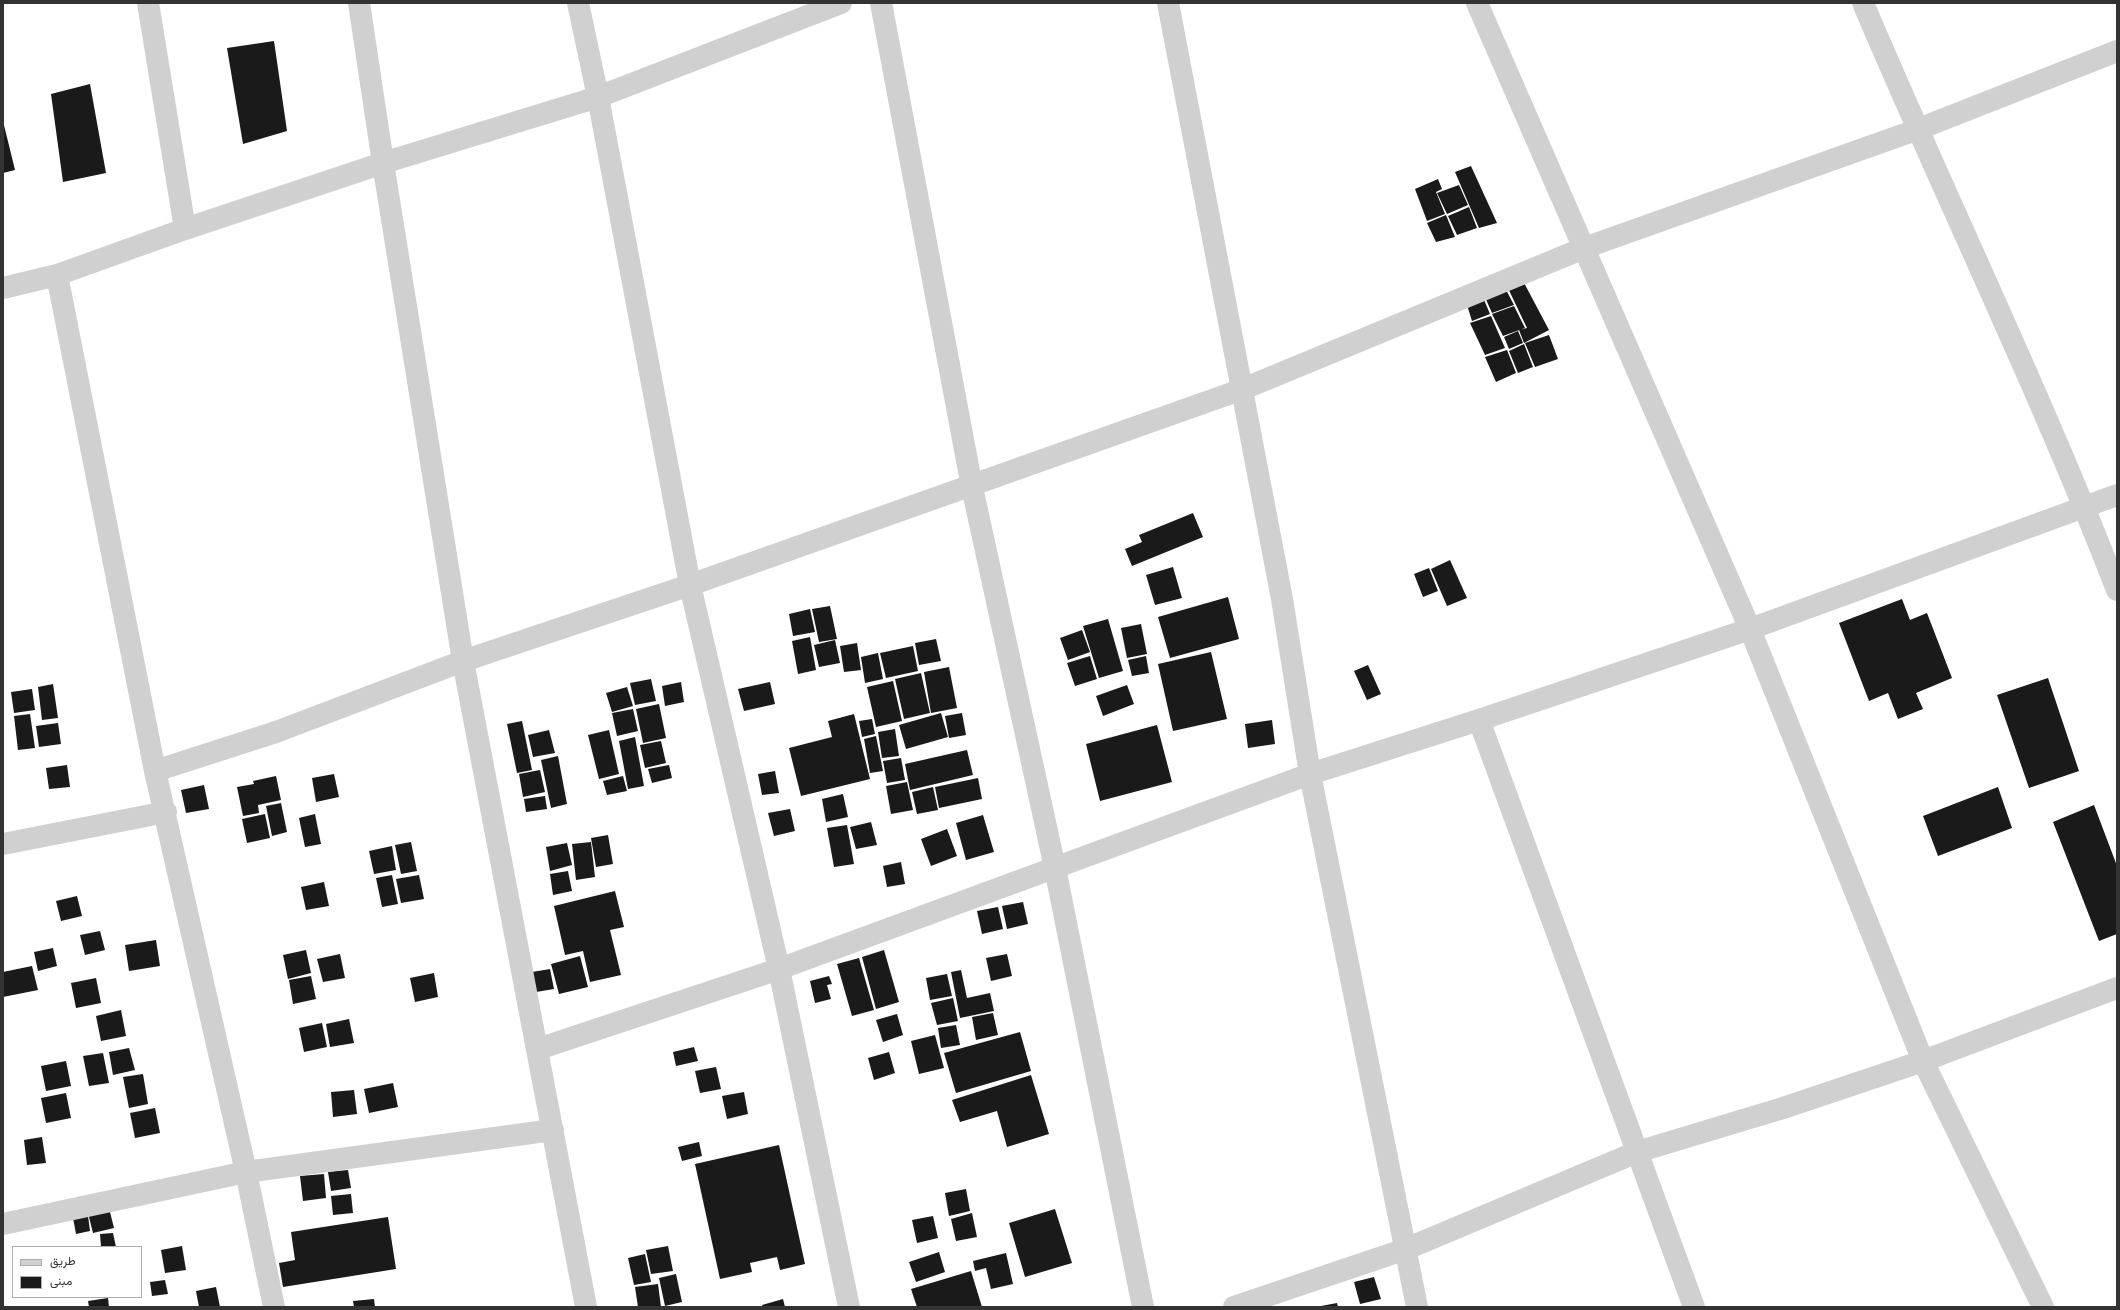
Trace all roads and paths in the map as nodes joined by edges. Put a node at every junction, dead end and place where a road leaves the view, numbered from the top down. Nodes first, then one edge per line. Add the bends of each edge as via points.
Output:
1 (148, 3) edge
2 (359, 3) edge
3 (578, 3) edge
4 (841, 3) edge
5 (881, 3) edge
6 (1168, 3) edge
7 (1477, 3) edge
8 (1864, 3) edge
9 (2117, 51) edge
10 (598, 97) junction
11 (1916, 130) junction
12 (383, 163) junction
13 (184, 229) junction
14 (1584, 248) junction
15 (57, 275) junction
16 (3, 288) edge
17 (1243, 389) junction
18 (972, 487) junction
19 (2117, 495) edge
20 (2084, 506) junction
21 (690, 585) junction
22 (2117, 590) edge
23 (1750, 629) junction
24 (463, 661) junction
25 (1479, 720) junction
26 (155, 771) junction
27 (1310, 774) junction
28 (166, 812) junction
29 (3, 844) edge
30 (1055, 868) junction
31 (779, 969) junction
32 (2117, 988) edge
33 (538, 1049) junction
34 (1923, 1061) junction
35 (553, 1130) junction
36 (1637, 1152) junction
37 (246, 1172) junction
38 (3, 1224) edge
39 (1406, 1248) junction
40 (274, 1307) edge
41 (586, 1307) edge
42 (849, 1307) edge
43 (1143, 1307) edge
44 (1234, 1307) edge
45 (1417, 1307) edge
46 (1694, 1307) edge
47 (2043, 1307) edge

1 - 13 street
2 - 12 street
3 - 10 street
4 - 10 street
5 - 18 street
6 - 17 street
7 - 14 street
8 - 11 street
9 - 11 street
10 - 12 street
10 - 21 street
11 - 14 street
11 - 20 street
12 - 13 street
12 - 24 street
13 - 15 street
14 - 17 street
14 - 23 street
15 - 16 street
15 - 26 street
17 - 18 street
17 - 27 street via 1282,599
18 - 21 street
18 - 30 street
19 - 20 street
20 - 22 street
20 - 23 street
21 - 24 street
21 - 31 street
23 - 25 street
23 - 34 street
24 - 26 street via 276,732
24 - 33 street
25 - 27 street
25 - 36 street
26 - 28 street
27 - 30 street
27 - 39 street
28 - 29 street
28 - 37 street
30 - 31 street
30 - 43 street
31 - 33 street
31 - 42 street
32 - 34 street
33 - 35 street
34 - 36 street via 1783,1108
34 - 47 street
35 - 37 street
35 - 41 street
36 - 39 street
36 - 46 street
37 - 38 street
37 - 40 street
39 - 44 street
39 - 45 street

